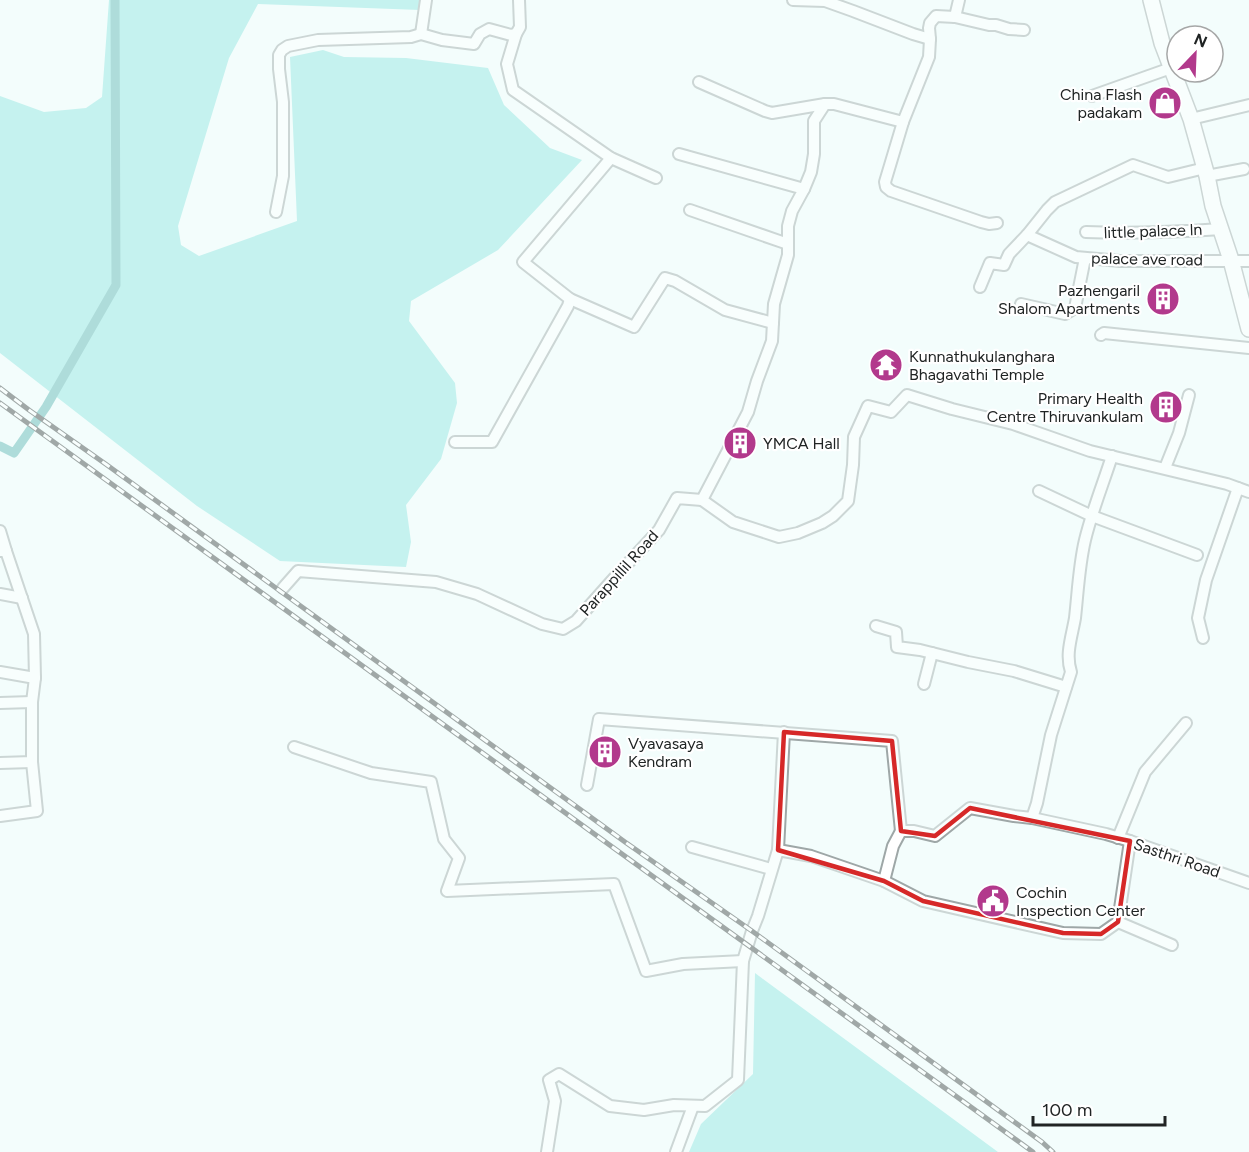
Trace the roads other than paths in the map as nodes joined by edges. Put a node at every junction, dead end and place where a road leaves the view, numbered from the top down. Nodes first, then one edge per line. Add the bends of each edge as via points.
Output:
1 (426, 0) edge
2 (519, 0) edge
3 (792, 0) edge
4 (959, 0) edge
5 (1151, 0) edge
6 (955, 17) junction
7 (1024, 30) dead end
8 (421, 34) junction
9 (516, 34) junction
10 (930, 39) junction
11 (1165, 51) edge
12 (1165, 70) edge
13 (699, 82) dead end
14 (1177, 84) edge
15 (1092, 96) dead end
16 (825, 104) junction
17 (1249, 105) edge
18 (1191, 119) junction
19 (903, 122) junction
20 (679, 154) dead end
21 (611, 158) junction
22 (1244, 169) dead end
23 (1206, 172) junction
24 (656, 178) dead end
25 (804, 189) junction
26 (690, 210) dead end
27 (276, 212) dead end
28 (997, 223) dead end
29 (1221, 228) junction
30 (1086, 232) dead end
31 (1027, 235) junction
32 (788, 244) junction
33 (1085, 258) junction
34 (1231, 260) junction
35 (1249, 261) edge
36 (980, 287) dead end
37 (570, 299) junction
38 (1021, 304) dead end
39 (773, 323) junction
40 (1249, 329) edge
41 (1101, 335) dead end
42 (1249, 348) edge
43 (1189, 395) dead end
44 (455, 442) dead end
45 (1112, 456) junction
46 (1165, 468) junction
47 (1238, 488) junction
48 (1039, 491) dead end
49 (1249, 492) edge
50 (702, 500) junction
51 (1092, 516) junction
52 (0, 531) edge
53 (3, 551) edge
54 (1197, 555) dead end
55 (283, 588) dead end
56 (0, 594) edge
57 (22, 598) junction
58 (876, 626) dead end
59 (1203, 638) dead end
60 (932, 653) junction
61 (0, 672) edge
62 (35, 678) junction
63 (924, 684) dead end
64 (1066, 687) junction
65 (32, 702) junction
66 (0, 704) edge
67 (1186, 723) dead end
68 (784, 732) junction
69 (294, 747) dead end
70 (32, 762) junction
71 (0, 763) edge
72 (587, 784) dead end
73 (0, 816) edge
74 (1032, 818) junction
75 (901, 831) junction
76 (1118, 838) junction
77 (1130, 841) junction
78 (692, 847) dead end
79 (778, 850) junction
80 (771, 869) junction
81 (884, 881) junction
82 (1249, 883) edge
83 (1118, 921) junction
84 (1172, 945) dead end
85 (743, 961) junction
86 (693, 1106) junction
87 (547, 1152) edge
88 (676, 1152) edge

1 - 8 street
2 - 9 street via 520,27
3 - 10 street via 825,1
4 - 6 street
5 - 11 highway
6 - 7 street
6 - 10 street via 936,16 930,24
8 - 9 street via 474,44 489,29
8 - 27 street via 318,40 282,50 279,62 283,176
9 - 21 street via 507,64 513,90
10 - 19 street via 929,57
12 - 15 street
13 - 16 street via 772,113
14 - 18 highway
16 - 19 street
16 - 25 street via 814,121 814,154
17 - 18 street
18 - 23 highway
19 - 28 street via 886,188 981,222
20 - 25 street
21 - 24 street
21 - 37 street via 523,262
22 - 23 street
23 - 29 highway
23 - 31 street via 1168,177 1133,165 1056,202
25 - 32 street via 792,211
26 - 32 street
29 - 30 street, little palace ln
29 - 34 highway
31 - 33 street, palace ave road
31 - 36 street via 1004,265 990,263
32 - 39 street
33 - 34 street, palace ave road
33 - 38 street via 1075,308 1065,314
34 - 35 street, palace ave road
34 - 40 highway
37 - 39 street via 634,327 665,278 725,310
37 - 44 street via 492,442
39 - 50 street via 772,340 748,412
41 - 42 street
43 - 46 street
45 - 46 street
45 - 50 street via 907,395 891,412 868,406 854,437 848,501 822,523 779,537 733,522
45 - 51 street
46 - 47 street
47 - 49 street
47 - 59 street via 1206,580 1198,618
48 - 51 street
50 - 55 street, Parappillil Road via 676,498 659,530 576,621 562,629 477,594 436,582 298,571
51 - 54 street
51 - 64 street via 1079,572 1068,651 1071,672
52 - 53 street
53 - 57 street
56 - 57 street
57 - 62 street via 34,634
58 - 60 street via 896,632 897,647
60 - 63 street
60 - 64 street
61 - 62 street
62 - 65 street
64 - 74 street
65 - 66 street
65 - 70 street
67 - 76 street via 1145,772
68 - 72 street via 598,718
68 - 75 street via 892,741
68 - 79 street
69 - 85 street via 371,773 431,783 444,839 459,858 447,891 614,884 646,971 683,964
70 - 71 street
70 - 73 street via 37,811
74 - 75 street, Sasthri Road via 970,808 935,836
74 - 76 street, Sasthri Road
75 - 81 street
76 - 77 street, Sasthri Road
77 - 82 street, Sasthri Road
77 - 83 street
78 - 80 street
79 - 80 street
79 - 81 street via 811,856
80 - 85 street
81 - 83 street via 923,901 1063,933 1101,934
83 - 84 street
85 - 86 street via 738,1080 705,1106
86 - 87 street via 644,1110 610,1106 560,1074 549,1080 555,1101
86 - 88 street

